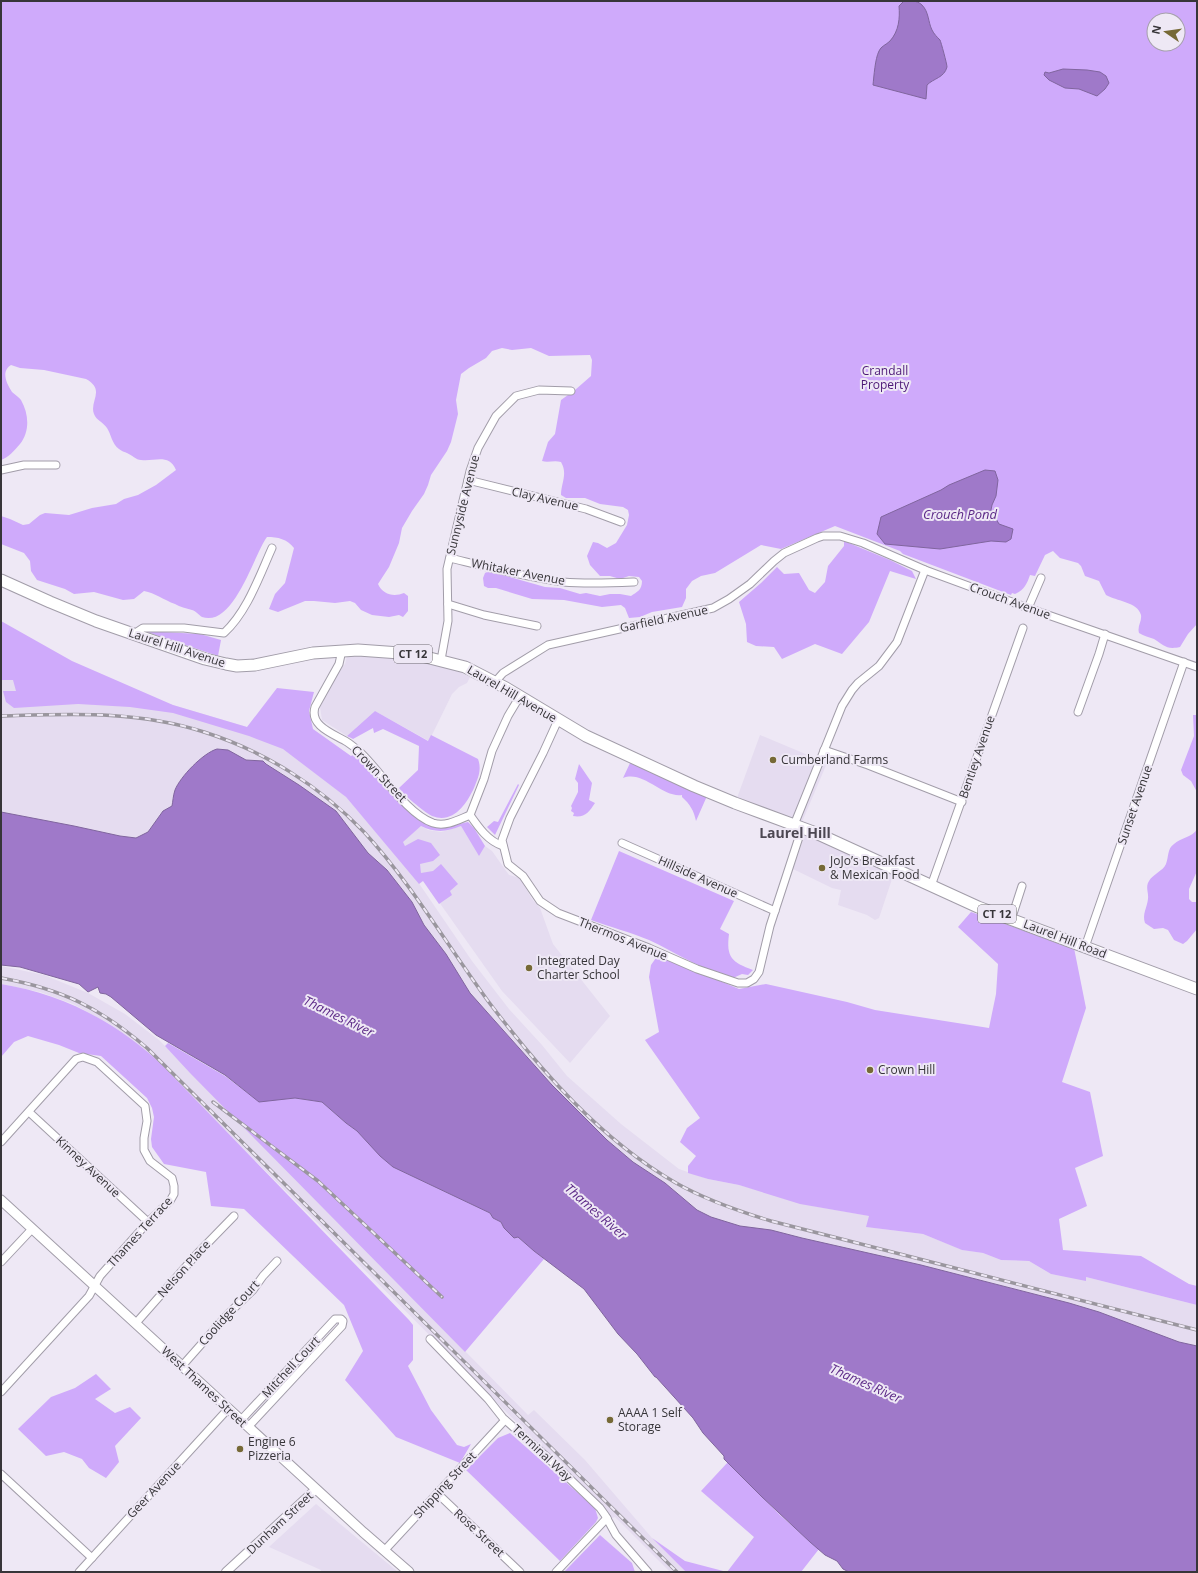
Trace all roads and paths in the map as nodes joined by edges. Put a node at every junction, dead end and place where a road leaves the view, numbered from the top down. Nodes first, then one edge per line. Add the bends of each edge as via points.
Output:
1 (572, 391) dead end
2 (56, 465) dead end
3 (1, 470) edge
4 (468, 480) junction
5 (621, 522) dead end
6 (823, 536) joint
7 (272, 548) dead end
8 (450, 558) junction
9 (925, 570) junction
10 (1041, 578) dead end
11 (1, 580) edge
12 (634, 582) dead end
13 (448, 604) junction
14 (1028, 608) junction
15 (537, 626) dead end
16 (1023, 628) dead end
17 (134, 634) junction
18 (1105, 634) junction
19 (342, 650) junction
20 (441, 660) junction
21 (1184, 662) junction
22 (1197, 667) edge
23 (495, 682) junction
24 (520, 696) junction
25 (1078, 712) dead end
26 (558, 720) junction
27 (824, 750) junction
28 (962, 802) junction
29 (470, 815) junction
30 (798, 827) junction
31 (622, 843) dead end
32 (503, 846) junction
33 (931, 886) junction
34 (1022, 886) dead end
35 (775, 911) junction
36 (1011, 920) junction
37 (1085, 947) junction
38 (1197, 989) edge
39 (29, 1112) junction
40 (1, 1142) edge
41 (1, 1200) edge
42 (234, 1216) dead end
43 (148, 1222) junction
44 (32, 1229) junction
45 (1, 1262) edge
46 (277, 1262) dead end
47 (95, 1286) junction
48 (136, 1323) junction
49 (430, 1339) dead end
50 (182, 1366) junction
51 (1, 1392) edge
52 (228, 1409) junction
53 (241, 1420) junction
54 (505, 1420) junction
55 (248, 1427) junction
56 (1, 1474) edge
57 (316, 1489) junction
58 (437, 1493) junction
59 (607, 1518) junction
60 (384, 1551) junction
61 (92, 1558) junction
62 (79, 1572) edge
63 (226, 1572) edge
64 (409, 1572) edge
65 (520, 1572) edge
66 (556, 1572) edge
67 (648, 1572) edge

1 - 4 street, Sunnyside Avenue via 539,390 522,393 513,398 496,416 480,443
2 - 3 street via 24,465
4 - 5 street, Clay Avenue via 586,508
4 - 8 street, Sunnyside Avenue
6 - 9 street, Crouch Avenue via 840,536
6 - 23 street, Garfield Avenue via 784,553 723,604 548,645 503,673
7 - 17 street via 248,599 231,627 224,633 184,628 143,628
8 - 12 street, Whitaker Avenue via 552,580 581,583
8 - 13 street, Sunnyside Avenue via 447,573
9 - 14 street, Crouch Avenue
9 - 27 street, Thermos Avenue via 897,642 879,666 849,694 836,718
10 - 14 street
11 - 17 highway, Laurel Hill Avenue / CT 12 via 62,607
13 - 15 street via 490,617
13 - 20 street, Sunnyside Avenue
14 - 18 street, Crouch Avenue
16 - 28 street, Bentley Avenue
17 - 19 highway, Laurel Hill Avenue / CT 12 via 205,659 235,665 259,664
18 - 21 street, Crouch Avenue
18 - 25 street
19 - 20 highway, Laurel Hill Avenue / CT 12 via 395,652
19 - 29 street, Crown Street via 340,660 315,707 317,722 354,748 373,765 408,805 429,821 445,824
20 - 23 highway, Laurel Hill Avenue / CT 12 via 468,668
21 - 22 street, Crouch Avenue
21 - 37 street, Sunset Avenue
23 - 24 highway, Laurel Hill Avenue / CT 12
24 - 26 highway, Laurel Hill Avenue / CT 12
24 - 29 street via 492,751
26 - 30 highway, Laurel Hill Avenue / CT 12 via 596,741 694,786
26 - 32 street, Thermos Avenue via 504,832
27 - 28 street
27 - 30 street, Thermos Avenue
28 - 33 street, Bentley Avenue
29 - 32 street via 487,836
30 - 33 highway, Laurel Hill Road / CT 12
30 - 35 street, Thermos Avenue
31 - 35 street, Hillside Avenue
32 - 35 street, Thermos Avenue via 508,864 521,873 537,899 550,909 738,983 752,981 757,976
33 - 36 highway, Laurel Hill Road / CT 12
34 - 36 street
36 - 37 highway, Laurel Hill Road / CT 12
37 - 38 highway, Laurel Hill Road / CT 12
39 - 40 street
39 - 43 street, Kinney Avenue
39 - 43 street, Thames Terrace via 76,1059 83,1057 97,1062 145,1106 146,1155 172,1178 174,1186 174,1194 170,1201
41 - 44 main road, West Thames Street
42 - 48 street, Nelson Place
43 - 47 street, Thames Terrace via 100,1276
44 - 45 street
44 - 47 main road, West Thames Street
46 - 50 street, Coolidge Court
47 - 48 main road, West Thames Street
47 - 51 street, Thames Terrace via 89,1296
48 - 50 main road, West Thames Street
49 - 54 street, Terminal Way
50 - 52 main road, West Thames Street
52 - 53 main road, West Thames Street
52 - 61 street, Geer Avenue
53 - 55 main road, West Thames Street
53 - 55 street, Mitchell Court via 335,1320 342,1320 342,1326
54 - 58 street, Shipping Street
54 - 59 street, Terminal Way via 546,1456 600,1508
55 - 57 main road, West Thames Street
56 - 61 street
57 - 60 main road, West Thames Street
57 - 63 street, Dunham Street
58 - 60 street, Shipping Street
58 - 65 street, Rose Street
59 - 66 street
59 - 67 street, Terminal Way via 616,1535
60 - 64 main road, West Thames Street
61 - 62 street, Geer Avenue

